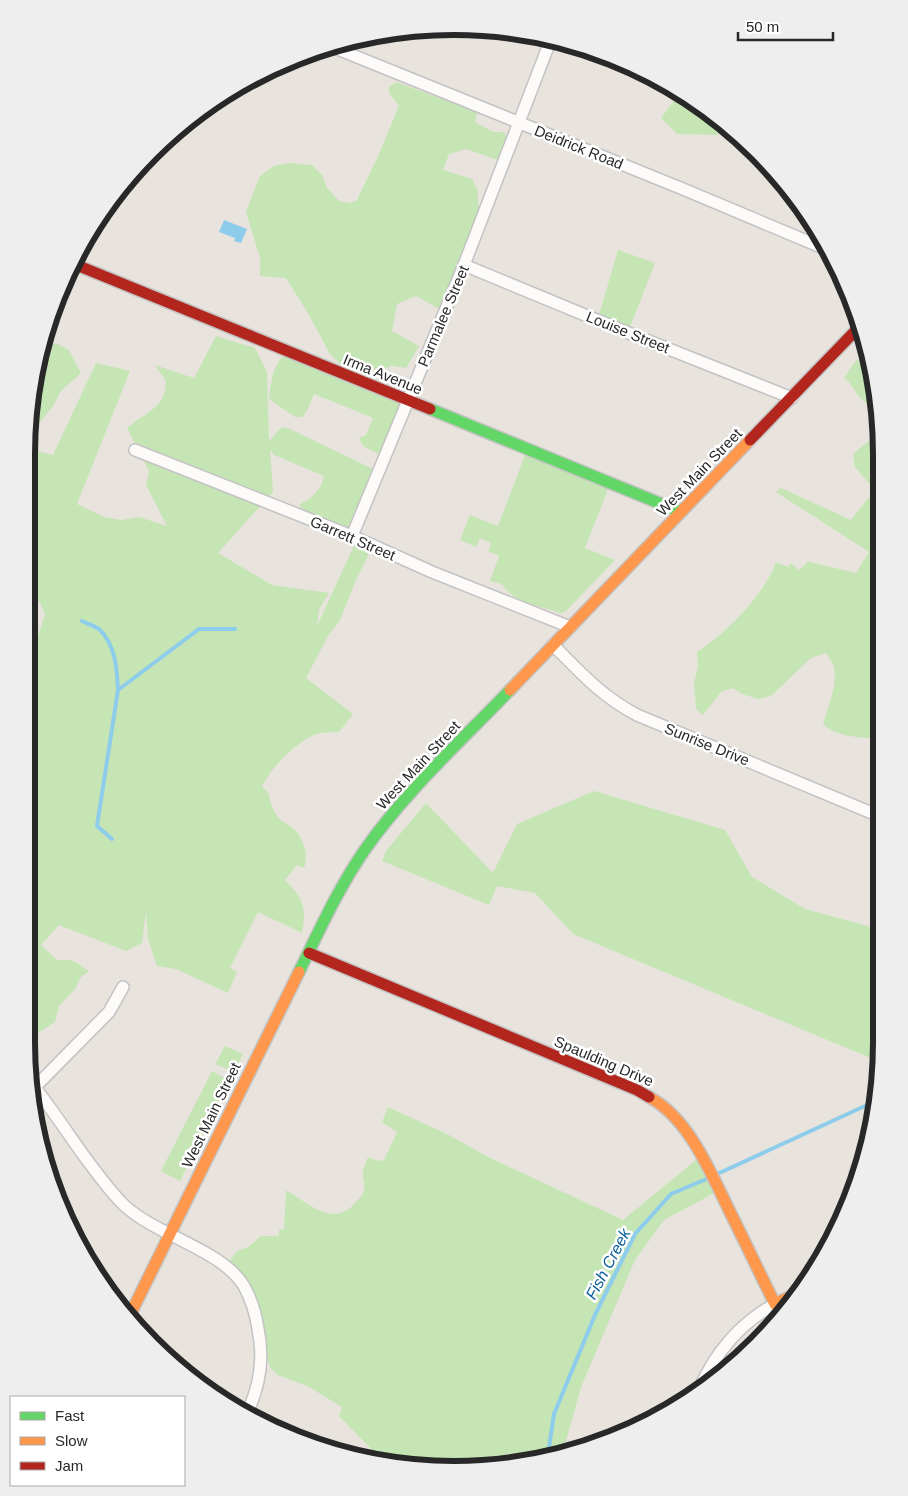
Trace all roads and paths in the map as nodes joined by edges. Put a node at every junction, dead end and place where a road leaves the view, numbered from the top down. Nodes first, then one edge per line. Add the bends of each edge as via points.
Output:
1 (548, 46) edge
2 (341, 50) edge
3 (518, 123) junction
4 (817, 245) edge
5 (464, 265) junction
6 (79, 266) edge
7 (855, 332) edge
8 (792, 398) junction
9 (408, 400) junction
10 (135, 450) dead end
11 (681, 512) junction
12 (352, 536) junction
13 (570, 627) junction
14 (553, 645) junction
15 (873, 813) edge
16 (309, 953) junction
17 (123, 987) dead end
18 (37, 1083) edge
19 (38, 1092) edge
20 (169, 1235) junction
21 (777, 1308) edge
22 (132, 1310) edge
23 (776, 1310) edge
24 (704, 1378) edge
25 (249, 1408) edge

1 - 3 street, Parmalee Street
2 - 3 street, Deidrick Road
3 - 4 street, Deidrick Road
3 - 5 street, Parmalee Street
5 - 8 street, Louise Street
5 - 9 street, Parmalee Street
6 - 9 street, Irma Avenue
7 - 8 street, West Main Street
8 - 11 street, West Main Street
9 - 11 street, Irma Avenue
9 - 12 street, Parmalee Street
10 - 12 street, Garrett Street
11 - 13 street, West Main Street
12 - 13 street, Garrett Street
13 - 14 street, West Main Street
14 - 15 street, Sunrise Drive via 596,688 637,715
14 - 16 street, West Main Street via 381,827 352,868
16 - 20 street, West Main Street
16 - 21 street, Spaulding Drive via 655,1100 666,1109 702,1155
17 - 18 street via 109,1012
19 - 20 street via 96,1172 125,1206
20 - 22 street, West Main Street
20 - 25 street via 214,1258 244,1286 258,1326 261,1350 260,1376
23 - 24 street via 752,1319 726,1345

